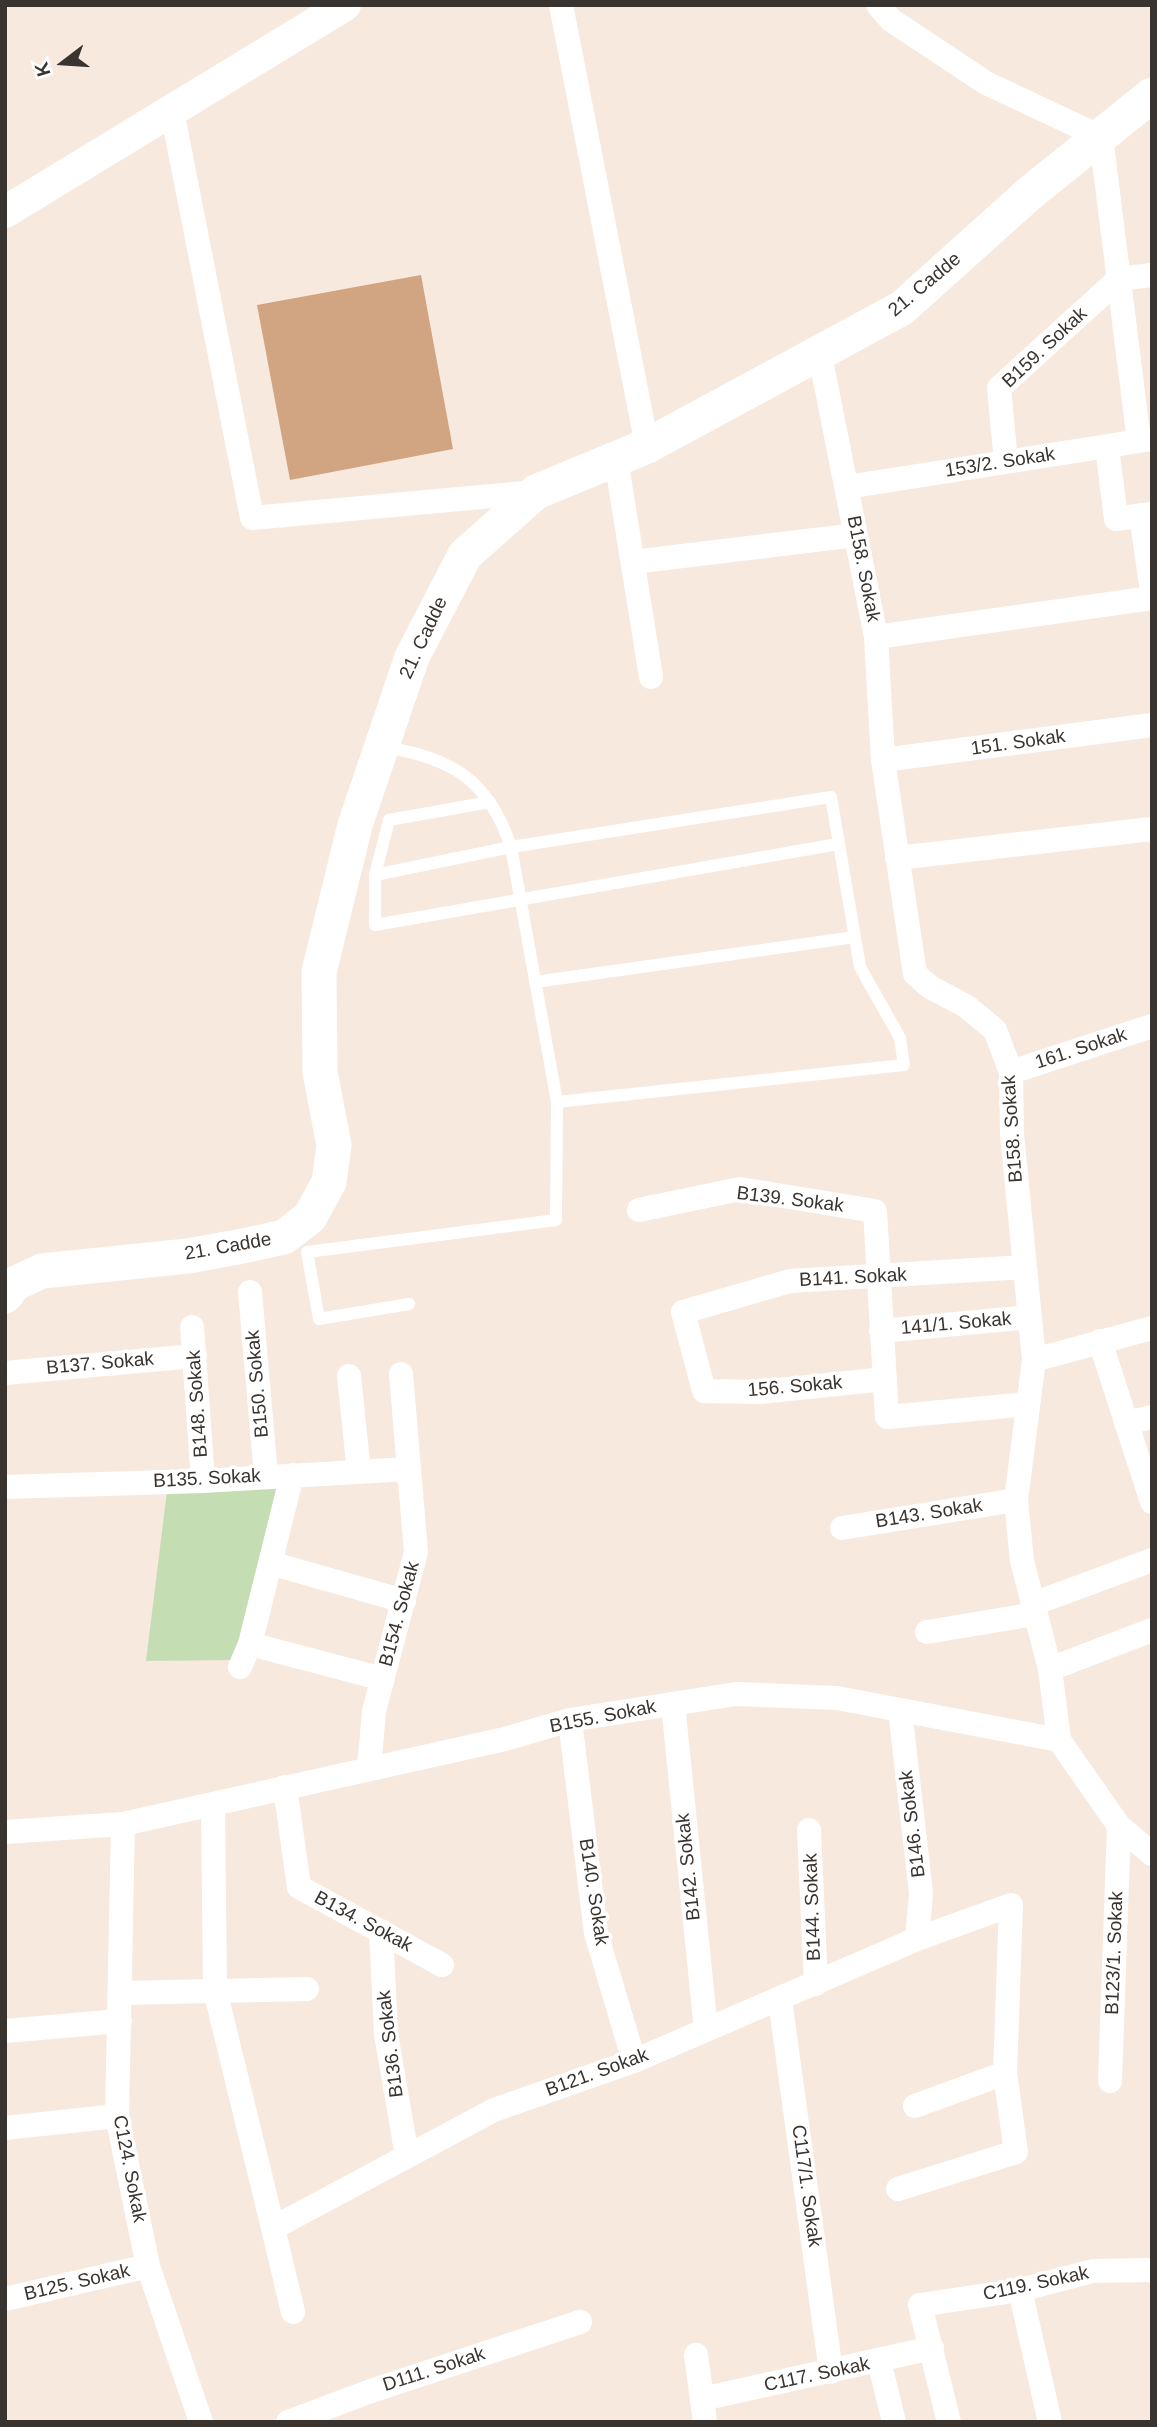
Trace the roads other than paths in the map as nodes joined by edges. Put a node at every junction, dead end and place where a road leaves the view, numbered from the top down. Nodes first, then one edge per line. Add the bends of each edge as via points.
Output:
1 (345, 5) edge
2 (561, 5) edge
3 (878, 5) edge
4 (1147, 105) edge
5 (172, 111) junction
6 (1101, 137) junction
7 (5, 212) edge
8 (1152, 275) edge
9 (1119, 279) junction
10 (820, 355) junction
11 (1145, 440) edge
12 (1107, 447) junction
13 (632, 452) junction
14 (1006, 462) junction
15 (847, 487) junction
16 (536, 492) junction
17 (1146, 515) edge
18 (856, 535) junction
19 (633, 562) junction
20 (1152, 591) edge
21 (1152, 598) edge
22 (876, 638) junction
23 (651, 677) dead end
24 (1152, 725) edge
25 (382, 746) junction
26 (883, 760) junction
27 (491, 802) junction
28 (1152, 829) edge
29 (838, 844) junction
30 (512, 847) junction
31 (897, 858) junction
32 (375, 875) junction
33 (521, 900) junction
34 (855, 937) junction
35 (535, 982) junction
36 (1152, 1026) edge
37 (1011, 1072) junction
38 (557, 1102) junction
39 (639, 1210) dead end
40 (1025, 1267) junction
41 (876, 1278) junction
42 (250, 1292) dead end
43 (5, 1296) edge
44 (409, 1304) dead end
45 (1030, 1317) junction
46 (192, 1326) dead end
47 (1152, 1328) edge
48 (881, 1331) junction
49 (1100, 1341) junction
50 (195, 1356) junction
51 (1034, 1360) junction
52 (5, 1373) edge
53 (401, 1374) dead end
54 (349, 1376) dead end
55 (885, 1379) junction
56 (704, 1391) joint
57 (1028, 1404) junction
58 (1152, 1417) edge
59 (1126, 1423) junction
60 (408, 1469) junction
61 (359, 1472) junction
62 (292, 1475) junction
63 (266, 1476) junction
64 (203, 1481) junction
65 (5, 1486) edge
66 (1151, 1499) edge
67 (1016, 1500) junction
68 (842, 1528) dead end
69 (1152, 1560) edge
70 (270, 1563) junction
71 (404, 1601) junction
72 (1034, 1609) junction
73 (1152, 1630) edge
74 (927, 1632) dead end
75 (1049, 1669) junction
76 (383, 1679) junction
77 (673, 1704) junction
78 (900, 1710) junction
79 (570, 1720) junction
80 (1059, 1740) junction
81 (369, 1769) junction
82 (285, 1787) junction
83 (213, 1806) junction
84 (123, 1824) junction
85 (1119, 1826) junction
86 (809, 1830) dead end
87 (5, 1832) edge
88 (1152, 1854) edge
89 (381, 1931) junction
90 (917, 1939) junction
91 (442, 1965) dead end
92 (816, 1984) junction
93 (307, 1989) dead end
94 (215, 1990) junction
95 (121, 1993) junction
96 (780, 2000) junction
97 (120, 2021) junction
98 (706, 2030) junction
99 (5, 2031) edge
100 (634, 2061) junction
101 (1005, 2073) junction
102 (1110, 2081) dead end
103 (915, 2106) dead end
104 (117, 2116) junction
105 (5, 2128) edge
106 (407, 2156) junction
107 (898, 2189) dead end
108 (273, 2228) junction
109 (148, 2266) junction
110 (1152, 2270) edge
111 (1020, 2290) junction
112 (5, 2299) edge
113 (293, 2312) dead end
114 (580, 2322) dead end
115 (932, 2348) junction
116 (696, 2355) dead end
117 (879, 2361) junction
118 (831, 2371) junction
119 (704, 2410) edge
120 (201, 2422) edge
121 (288, 2422) edge
122 (894, 2422) edge
123 (949, 2422) edge
124 (1050, 2422) edge

1 - 5 street
2 - 13 street
3 - 6 street via 891,20 986,83
4 - 6 main road, 21. Cadde
5 - 7 street
5 - 16 street via 252,518
6 - 9 street
6 - 10 main road, 21. Cadde via 1030,193 902,308
8 - 9 street
9 - 11 street
9 - 14 street, B159. Sokak via 999,388
10 - 13 main road, 21. Cadde
10 - 15 street, B158. Sokak
11 - 12 street, 153/2. Sokak
12 - 14 street, 153/2. Sokak
12 - 17 street via 1116,519
13 - 16 main road, 21. Cadde
13 - 19 street
14 - 15 street, 153/2. Sokak
15 - 18 street, B158. Sokak
16 - 25 main road, 21. Cadde via 465,555 412,657
17 - 20 street
18 - 19 street
18 - 22 street, B158. Sokak
19 - 23 street
21 - 22 street
22 - 26 street, B158. Sokak
24 - 26 street, 151. Sokak
25 - 27 lane via 430,756 455,767
25 - 43 main road, 21. Cadde via 355,825 319,972 320,1072 334,1145 329,1182 310,1217 284,1237 243,1246 41,1271 14,1284
26 - 31 street, B158. Sokak
27 - 30 lane
27 - 32 lane via 389,820
28 - 31 street
29 - 30 lane via 831,797
29 - 33 lane
29 - 34 lane
30 - 32 lane
30 - 33 lane
31 - 37 street, B158. Sokak via 915,974 995,1030
32 - 33 lane via 375,925
33 - 35 lane
34 - 35 lane
34 - 38 lane via 860,967 900,1038 904,1065
35 - 38 lane
36 - 37 street, 161. Sokak
37 - 40 street, B158. Sokak
38 - 44 lane via 556,1220 307,1252 319,1319
39 - 41 street, B139. Sokak via 740,1189 875,1211
40 - 41 street, B141. Sokak
40 - 45 street, B158. Sokak
41 - 48 street
41 - 56 street, B141. Sokak via 790,1281 683,1312
42 - 63 street, B150. Sokak
45 - 48 street, 141/1. Sokak
45 - 51 street, B158. Sokak
46 - 50 street, B148. Sokak
47 - 49 street
48 - 55 street
49 - 51 street
49 - 59 street
50 - 52 street, B137. Sokak
50 - 64 street, B148. Sokak
51 - 57 street, B158. Sokak
53 - 60 street, B154. Sokak
54 - 61 street
55 - 56 street, 156. Sokak via 760,1392
55 - 57 street via 887,1417
57 - 67 street, B158. Sokak
58 - 59 street
59 - 66 street
60 - 61 street, B135. Sokak
60 - 71 street, B154. Sokak via 416,1552
61 - 62 street, B135. Sokak
62 - 63 street, B135. Sokak
62 - 70 street
63 - 64 street, B135. Sokak
64 - 65 street, B135. Sokak
67 - 68 street, B143. Sokak
67 - 72 street, B158. Sokak via 1022,1561
69 - 72 street
70 - 71 street
70 - 76 street via 245,1656
71 - 76 street, B154. Sokak
72 - 74 street
72 - 75 street, B158. Sokak
73 - 75 street
75 - 80 street, B158. Sokak
76 - 81 street, B154. Sokak via 374,1711
77 - 78 street, B155. Sokak via 736,1694 837,1698
77 - 79 street, B155. Sokak
77 - 98 street, B142. Sokak
78 - 80 street, B155. Sokak
78 - 90 street, B146. Sokak via 921,1893
79 - 81 street, B155. Sokak via 505,1740
79 - 100 street, B140. Sokak via 596,1933
80 - 85 street
81 - 82 street, B155. Sokak
82 - 83 street, B155. Sokak
82 - 89 street, B134. Sokak via 299,1887
83 - 84 street, B155. Sokak
83 - 94 street
84 - 87 street, B155. Sokak
84 - 95 street, C124. Sokak
85 - 88 street
85 - 102 street, B123/1. Sokak
86 - 92 street, B144. Sokak
89 - 91 street, B134. Sokak
89 - 106 street, B136. Sokak via 386,2034
90 - 92 street, B121. Sokak
90 - 101 street, B121. Sokak via 1011,1905
92 - 96 street, B121. Sokak
93 - 94 street
94 - 95 street
94 - 108 street
95 - 97 street, C124. Sokak
96 - 98 street, B121. Sokak
96 - 118 street, C117/1. Sokak
97 - 99 street
97 - 104 street, C124. Sokak
98 - 100 street, B121. Sokak
100 - 106 street, B121. Sokak via 494,2110
101 - 103 street
101 - 107 street via 1016,2152
104 - 105 street
104 - 109 street, C124. Sokak
106 - 108 street, B121. Sokak
108 - 113 street
109 - 112 street, B125. Sokak
109 - 120 street, C124. Sokak
110 - 111 street, C119. Sokak via 1093,2272
111 - 115 street, C119. Sokak via 920,2305
111 - 124 street
114 - 121 street, D111. Sokak
115 - 117 street, C117. Sokak
115 - 123 street
116 - 119 street
117 - 118 street, C117. Sokak
117 - 122 street
118 - 119 street, C117. Sokak

